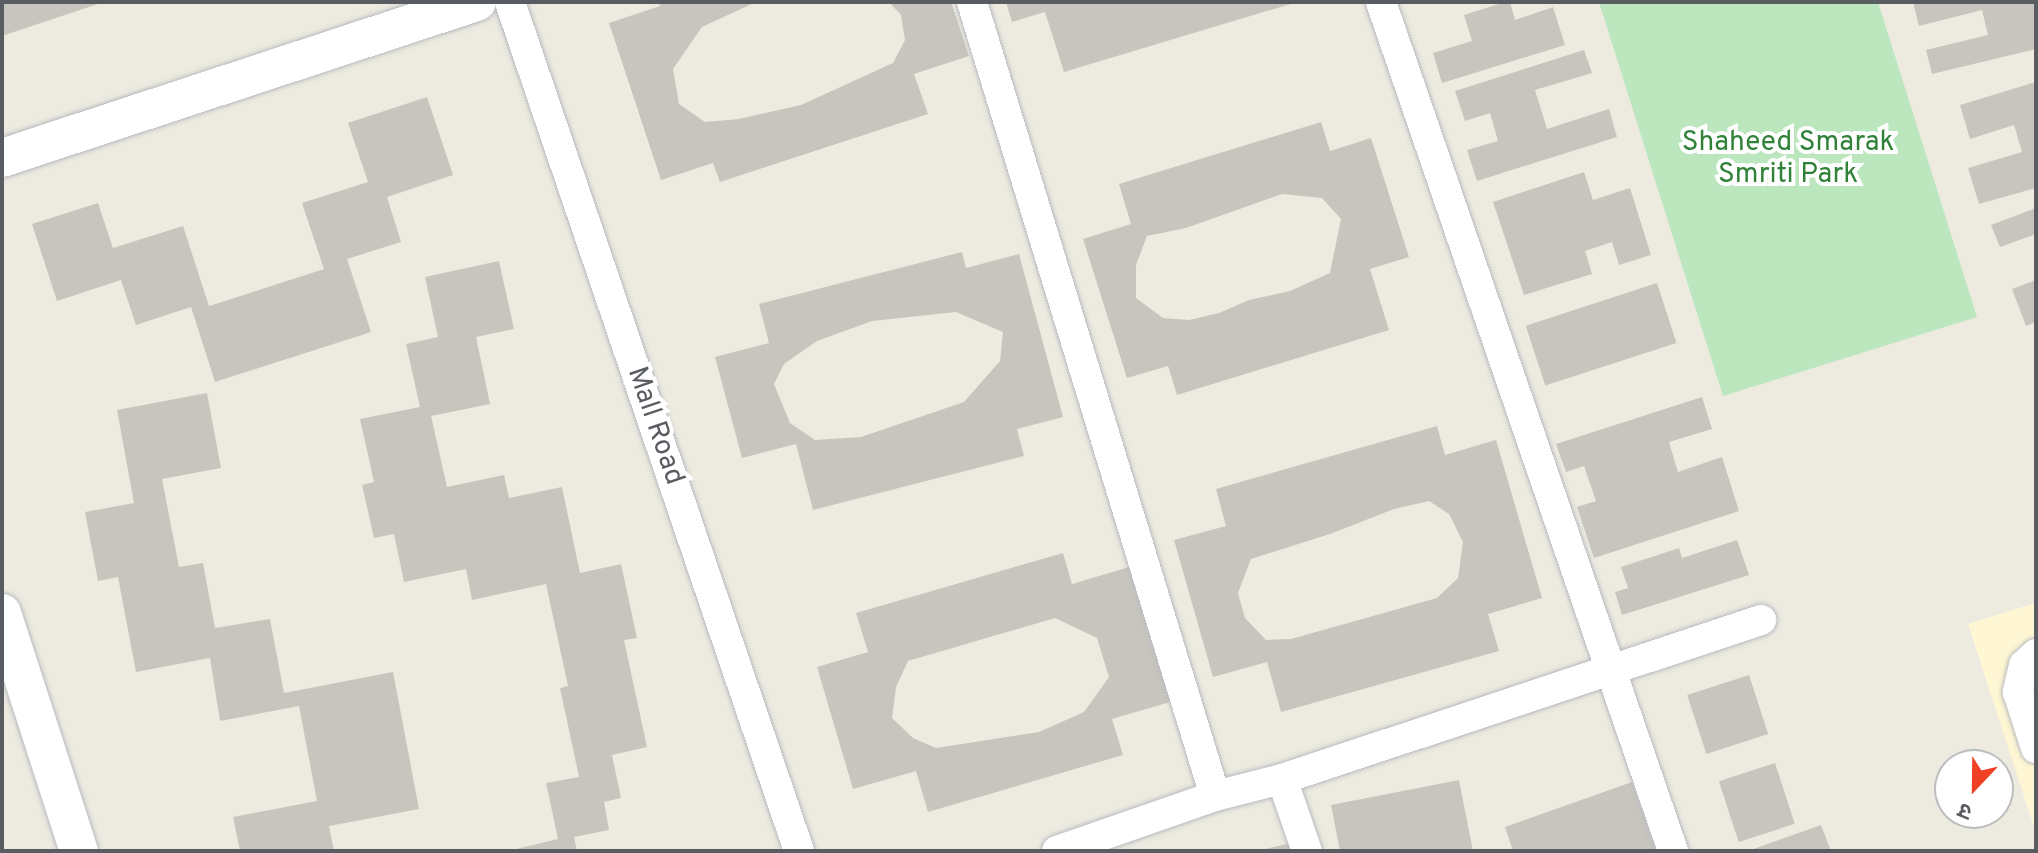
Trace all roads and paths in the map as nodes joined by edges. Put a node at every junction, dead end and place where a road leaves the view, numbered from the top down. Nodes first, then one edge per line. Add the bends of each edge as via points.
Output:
1 (477, 2) edge
2 (510, 2) edge
3 (972, 2) edge
4 (1381, 2) edge
5 (2, 158) edge
6 (2, 613) edge
7 (1761, 620) dead end
8 (2036, 654) edge
9 (1610, 669) junction
10 (2036, 748) edge
11 (1282, 779) junction
12 (1215, 796) junction
13 (79, 851) edge
14 (799, 851) edge
15 (1057, 851) edge
16 (1307, 851) edge
17 (1673, 851) edge

1 - 5 street
2 - 14 street, Mall Road
3 - 12 street
4 - 9 street
6 - 13 street
7 - 9 street
8 - 10 street via 2024,665 2018,692
9 - 11 street
9 - 17 street
11 - 12 street
11 - 16 street
12 - 15 street

